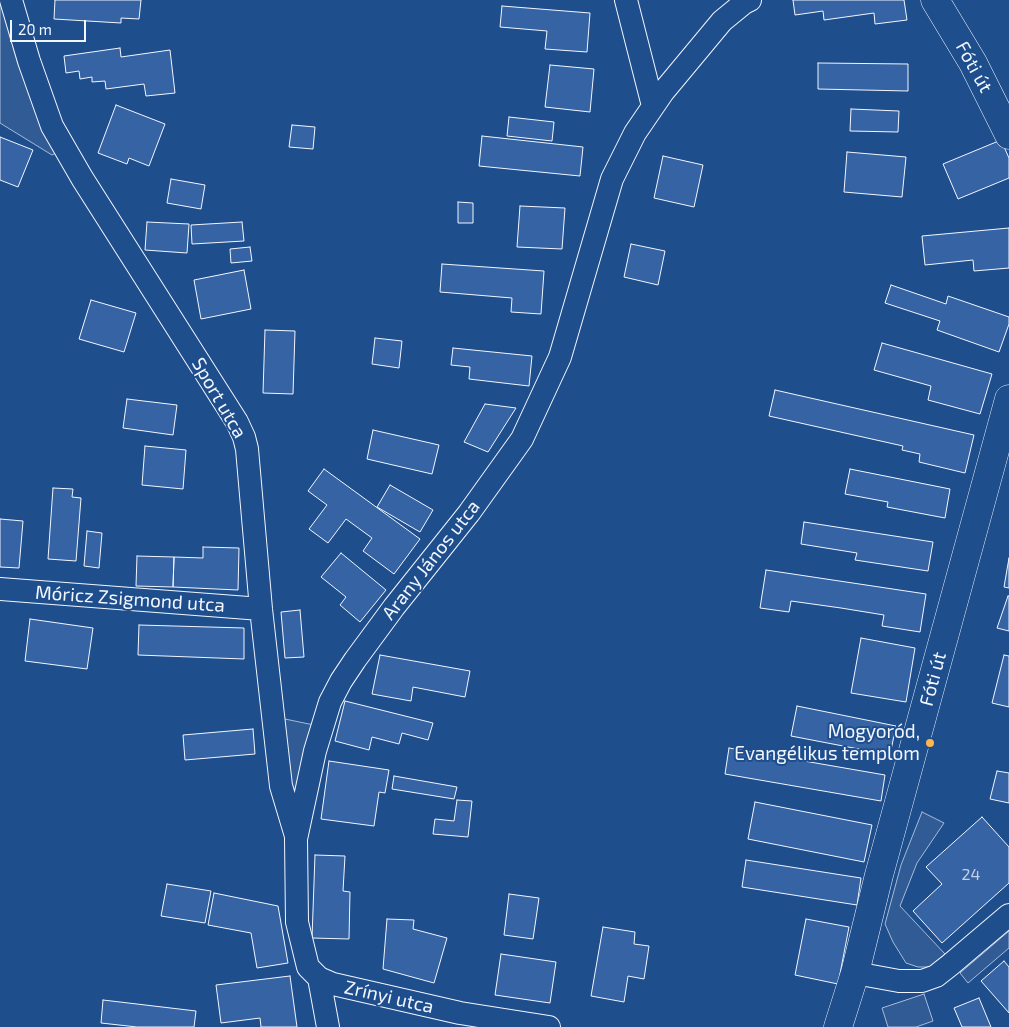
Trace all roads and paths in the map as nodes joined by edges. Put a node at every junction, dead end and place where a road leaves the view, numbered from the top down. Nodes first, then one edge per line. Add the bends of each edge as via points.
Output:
1 (6, 0) edge
2 (11, 0) edge
3 (626, 0) edge
4 (750, 0) edge
5 (935, 0) edge
6 (0, 2) edge
7 (653, 106) junction
8 (1009, 135) edge
9 (1007, 412) edge
10 (0, 589) edge
11 (260, 609) junction
12 (296, 839) junction
13 (1009, 915) edge
14 (855, 973) junction
15 (319, 978) junction
16 (328, 1027) edge
17 (549, 1027) edge
18 (838, 1027) edge

1 - 6 street
2 - 11 street, Sport utca via 52,126 244,437
3 - 7 street
4 - 7 street, Arany János utca via 722,22
5 - 8 main road, Fóti út via 973,63
7 - 12 street, Arany János utca via 612,179 560,357 522,439 469,513 360,652 330,702 315,751
9 - 14 main road, Fóti út
10 - 11 street, Móricz Zsigmond utca
11 - 12 street, Sport utca via 280,786
12 - 15 street, Arany János utca via 297,922 308,966
13 - 14 street via 936,976 922,981 899,981
14 - 18 main road, Fóti út
15 - 16 street, Arany János utca
15 - 17 street, Zrínyi utca via 460,1013

